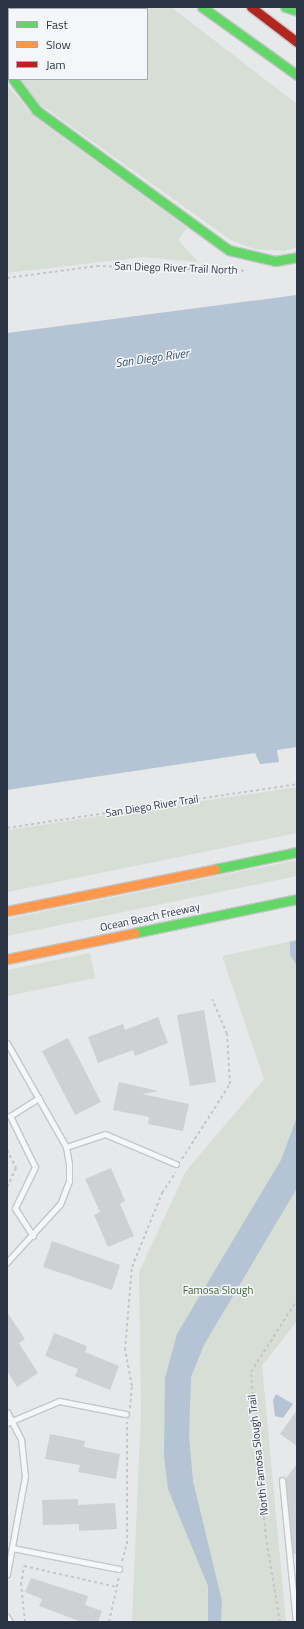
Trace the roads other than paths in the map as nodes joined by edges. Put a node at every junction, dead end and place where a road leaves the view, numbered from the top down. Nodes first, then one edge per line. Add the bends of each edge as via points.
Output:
1 (202, 7) edge
2 (251, 7) edge
3 (285, 7) edge
4 (297, 11) edge
5 (297, 42) edge
6 (275, 58) junction
7 (297, 75) edge
8 (14, 80) edge
9 (297, 82) edge
10 (297, 257) edge
11 (297, 852) edge
12 (297, 899) edge
13 (7, 911) edge
14 (7, 959) edge
15 (7, 1043) edge
16 (40, 1098) junction
17 (8, 1114) edge
18 (66, 1147) junction
19 (178, 1165) road end
20 (33, 1236) junction
21 (7, 1262) edge
22 (7, 1412) edge
23 (128, 1415) road end
24 (13, 1421) junction
25 (7, 1423) edge
26 (282, 1480) dead end
27 (12, 1548) junction
28 (120, 1570) road end
29 (7, 1574) edge
30 (7, 1617) edge
31 (10, 1622) edge
32 (296, 1622) edge

1 - 6 main road
2 - 5 main road
3 - 4 main road
6 - 7 main road
6 - 9 main road
8 - 10 main road via 36,110 229,250 251,258 275,261
11 - 13 main road
12 - 14 main road, Ocean Beach Freeway
15 - 16 lane
16 - 17 lane
16 - 18 lane
17 - 20 lane via 35,1167 15,1208
18 - 19 lane via 105,1134
18 - 20 lane via 69,1181 66,1193
20 - 21 lane
22 - 24 lane
23 - 24 lane via 59,1401
24 - 25 lane
24 - 27 lane via 21,1439 26,1476
26 - 32 lane
27 - 28 lane
27 - 29 lane
30 - 31 lane

